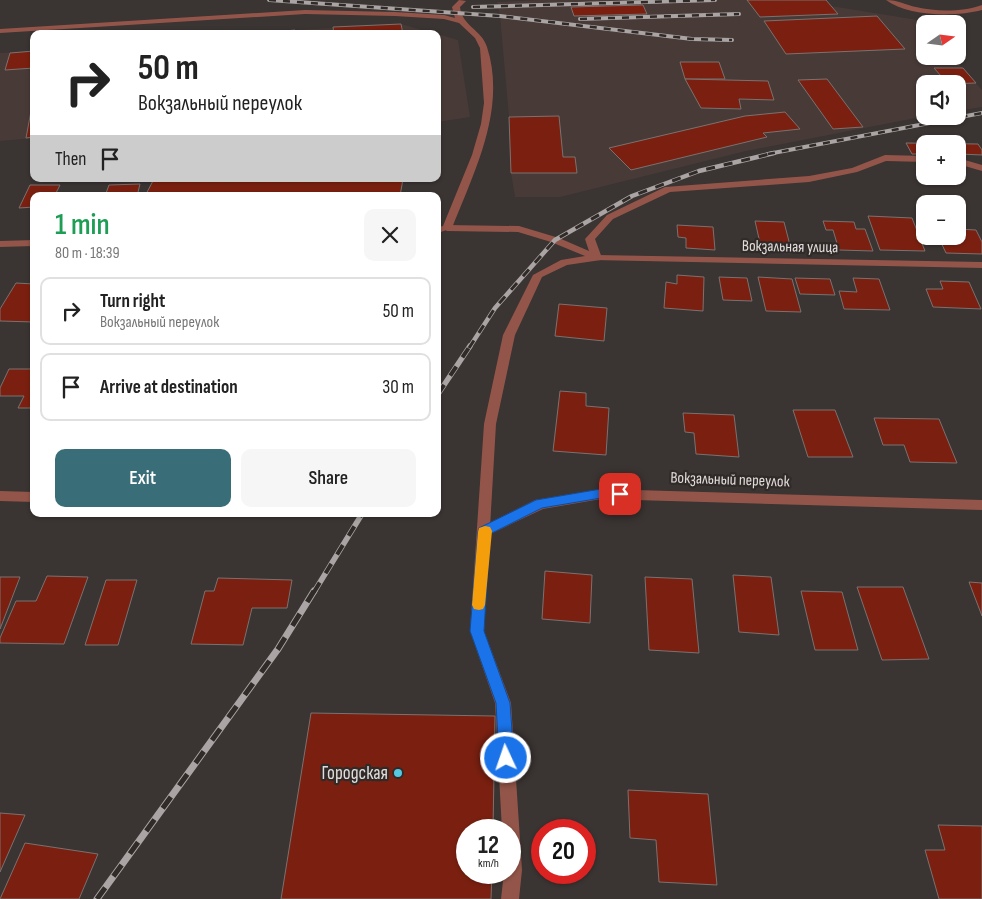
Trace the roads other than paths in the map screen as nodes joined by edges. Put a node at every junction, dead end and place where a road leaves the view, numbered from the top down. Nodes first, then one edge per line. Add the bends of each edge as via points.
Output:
1 (464, 0) edge
2 (890, 0) edge
3 (982, 7) edge
4 (460, 21) junction
5 (0, 31) edge
6 (916, 159) edge
7 (966, 163) edge
8 (982, 168) edge
9 (442, 229) edge
10 (30, 243) edge
11 (0, 244) edge
12 (598, 258) junction
13 (982, 265) edge
14 (0, 496) edge
15 (30, 497) edge
16 (982, 505) edge
17 (484, 532) junction
18 (510, 899) edge

1 - 4 street via 456,7 455,13
2 - 3 street via 910,10 935,14
4 - 5 street via 395,14 304,12
4 - 9 street via 479,37 484,48 489,109 476,156
6 - 12 street via 885,158 854,170 809,179 668,190 610,217 590,239
7 - 8 street
9 - 12 street via 519,229
10 - 11 street
12 - 13 street, Вокзальная улица
12 - 17 street via 564,262 538,275 509,334 490,424
14 - 15 street
16 - 17 street, Вокзальный переулок via 601,494 540,504
17 - 18 street via 477,631 503,703 513,870

